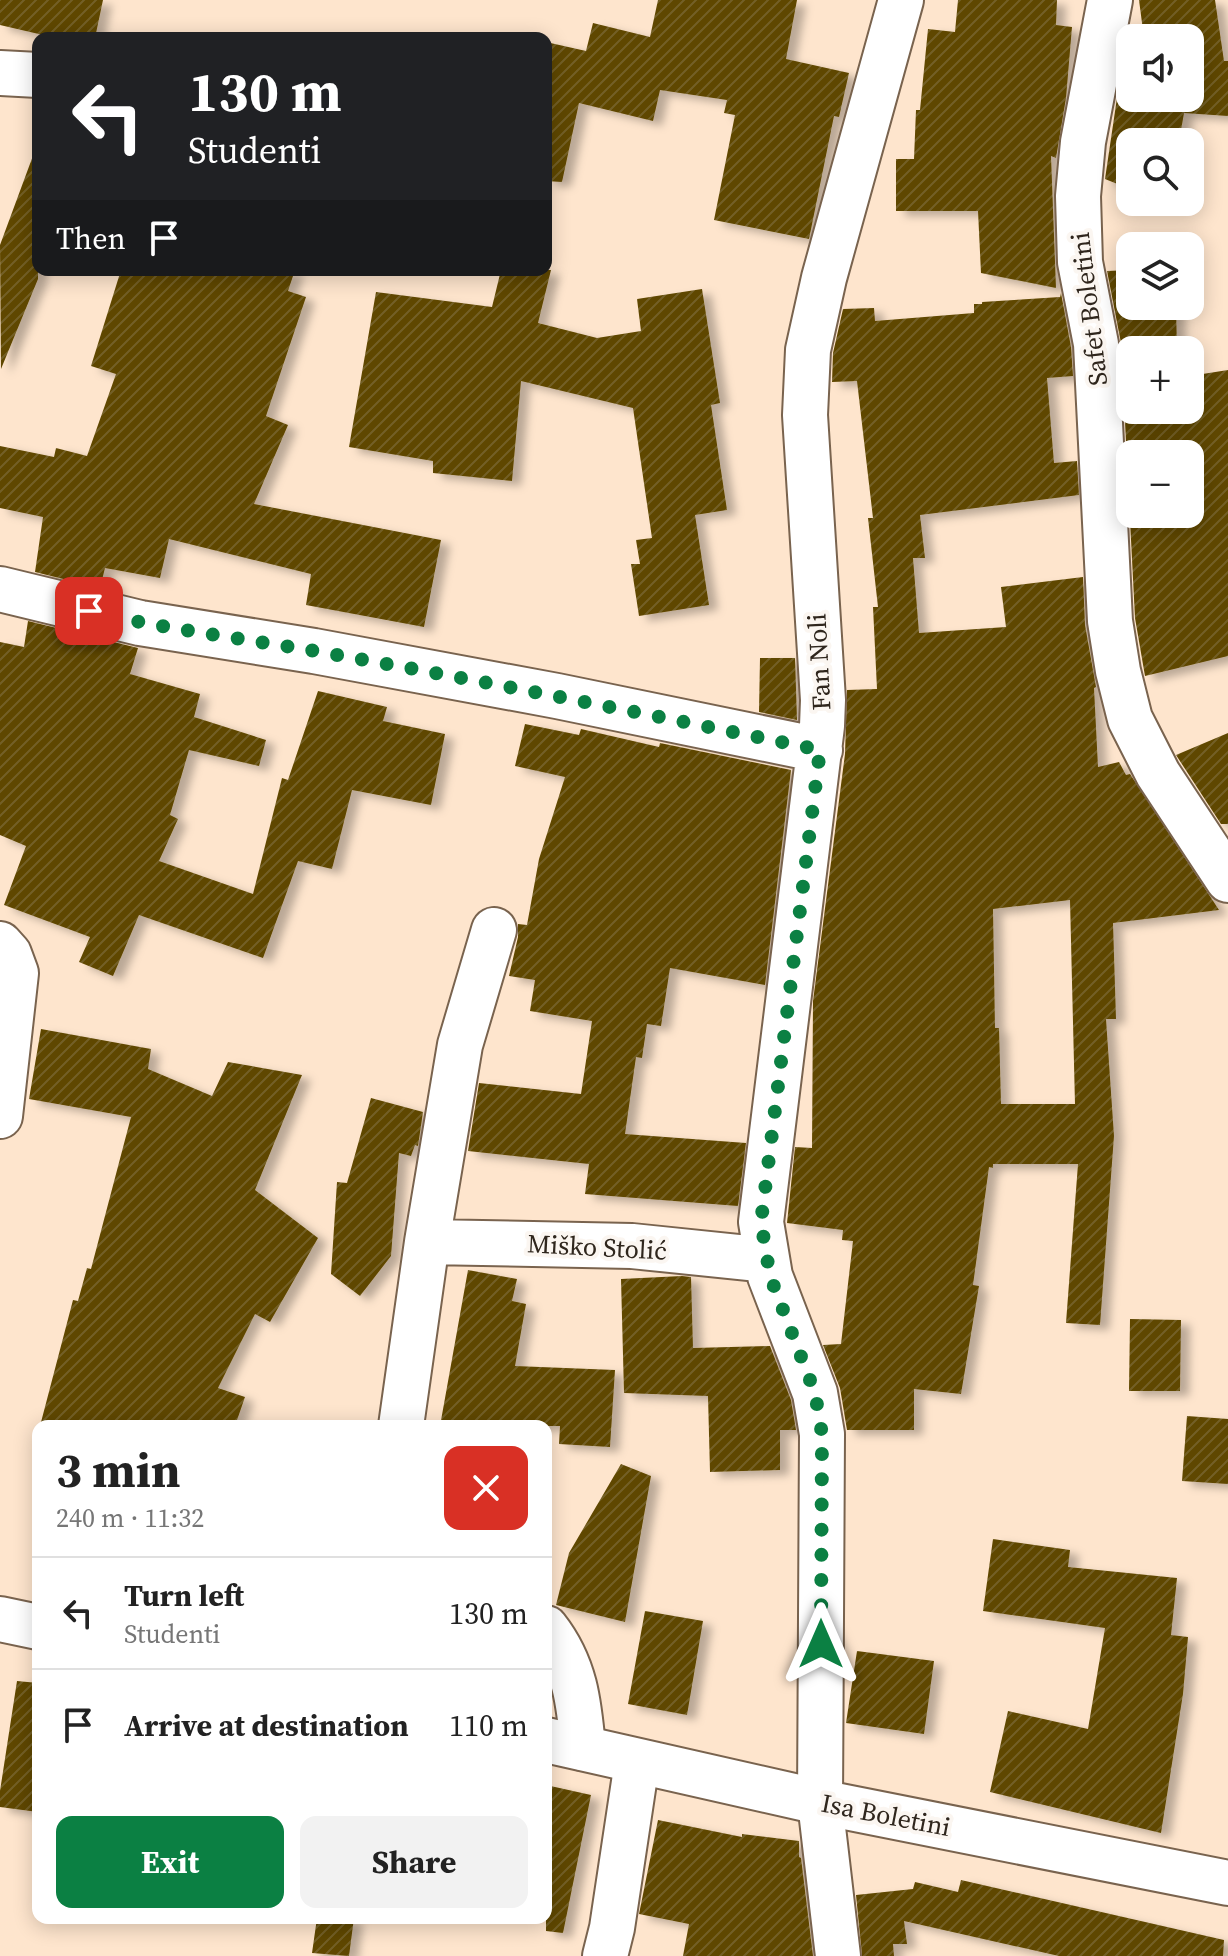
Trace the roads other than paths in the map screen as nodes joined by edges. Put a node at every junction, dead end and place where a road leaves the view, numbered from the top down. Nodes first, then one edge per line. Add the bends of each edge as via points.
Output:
1 (901, 0) edge
2 (1110, 0) edge
3 (0, 73) edge
4 (32, 75) edge
5 (0, 589) edge
6 (820, 750) junction
7 (1228, 880) edge
8 (494, 930) dead end
9 (0, 944) edge
10 (0, 1116) edge
11 (427, 1242) junction
12 (767, 1260) junction
13 (402, 1420) edge
14 (0, 1619) edge
15 (32, 1626) edge
16 (552, 1637) edge
17 (564, 1744) edge
18 (637, 1762) junction
19 (820, 1802) junction
20 (1228, 1883) edge
21 (605, 1956) edge
22 (838, 1956) edge

1 - 6 street, Fan Noli via 808,350 805,415 823,700
2 - 7 street, Safet Boletini via 1078,196 1080,262 1096,344 1110,621 1130,719 1158,774
3 - 4 street
5 - 6 street via 140,623 557,696
6 - 12 street, Fan Noli via 761,1222
8 - 11 street via 460,1045
9 - 10 street via 16,973
11 - 12 street, Miško Stolić via 632,1246
11 - 13 street
12 - 19 street, Fan Noli via 815,1393 822,1434
14 - 15 street
16 - 17 street via 567,1660 579,1697
17 - 18 street, Isa Boletini
18 - 19 street, Isa Boletini
18 - 21 street
19 - 20 street, Isa Boletini
19 - 22 street, Fan Noli

